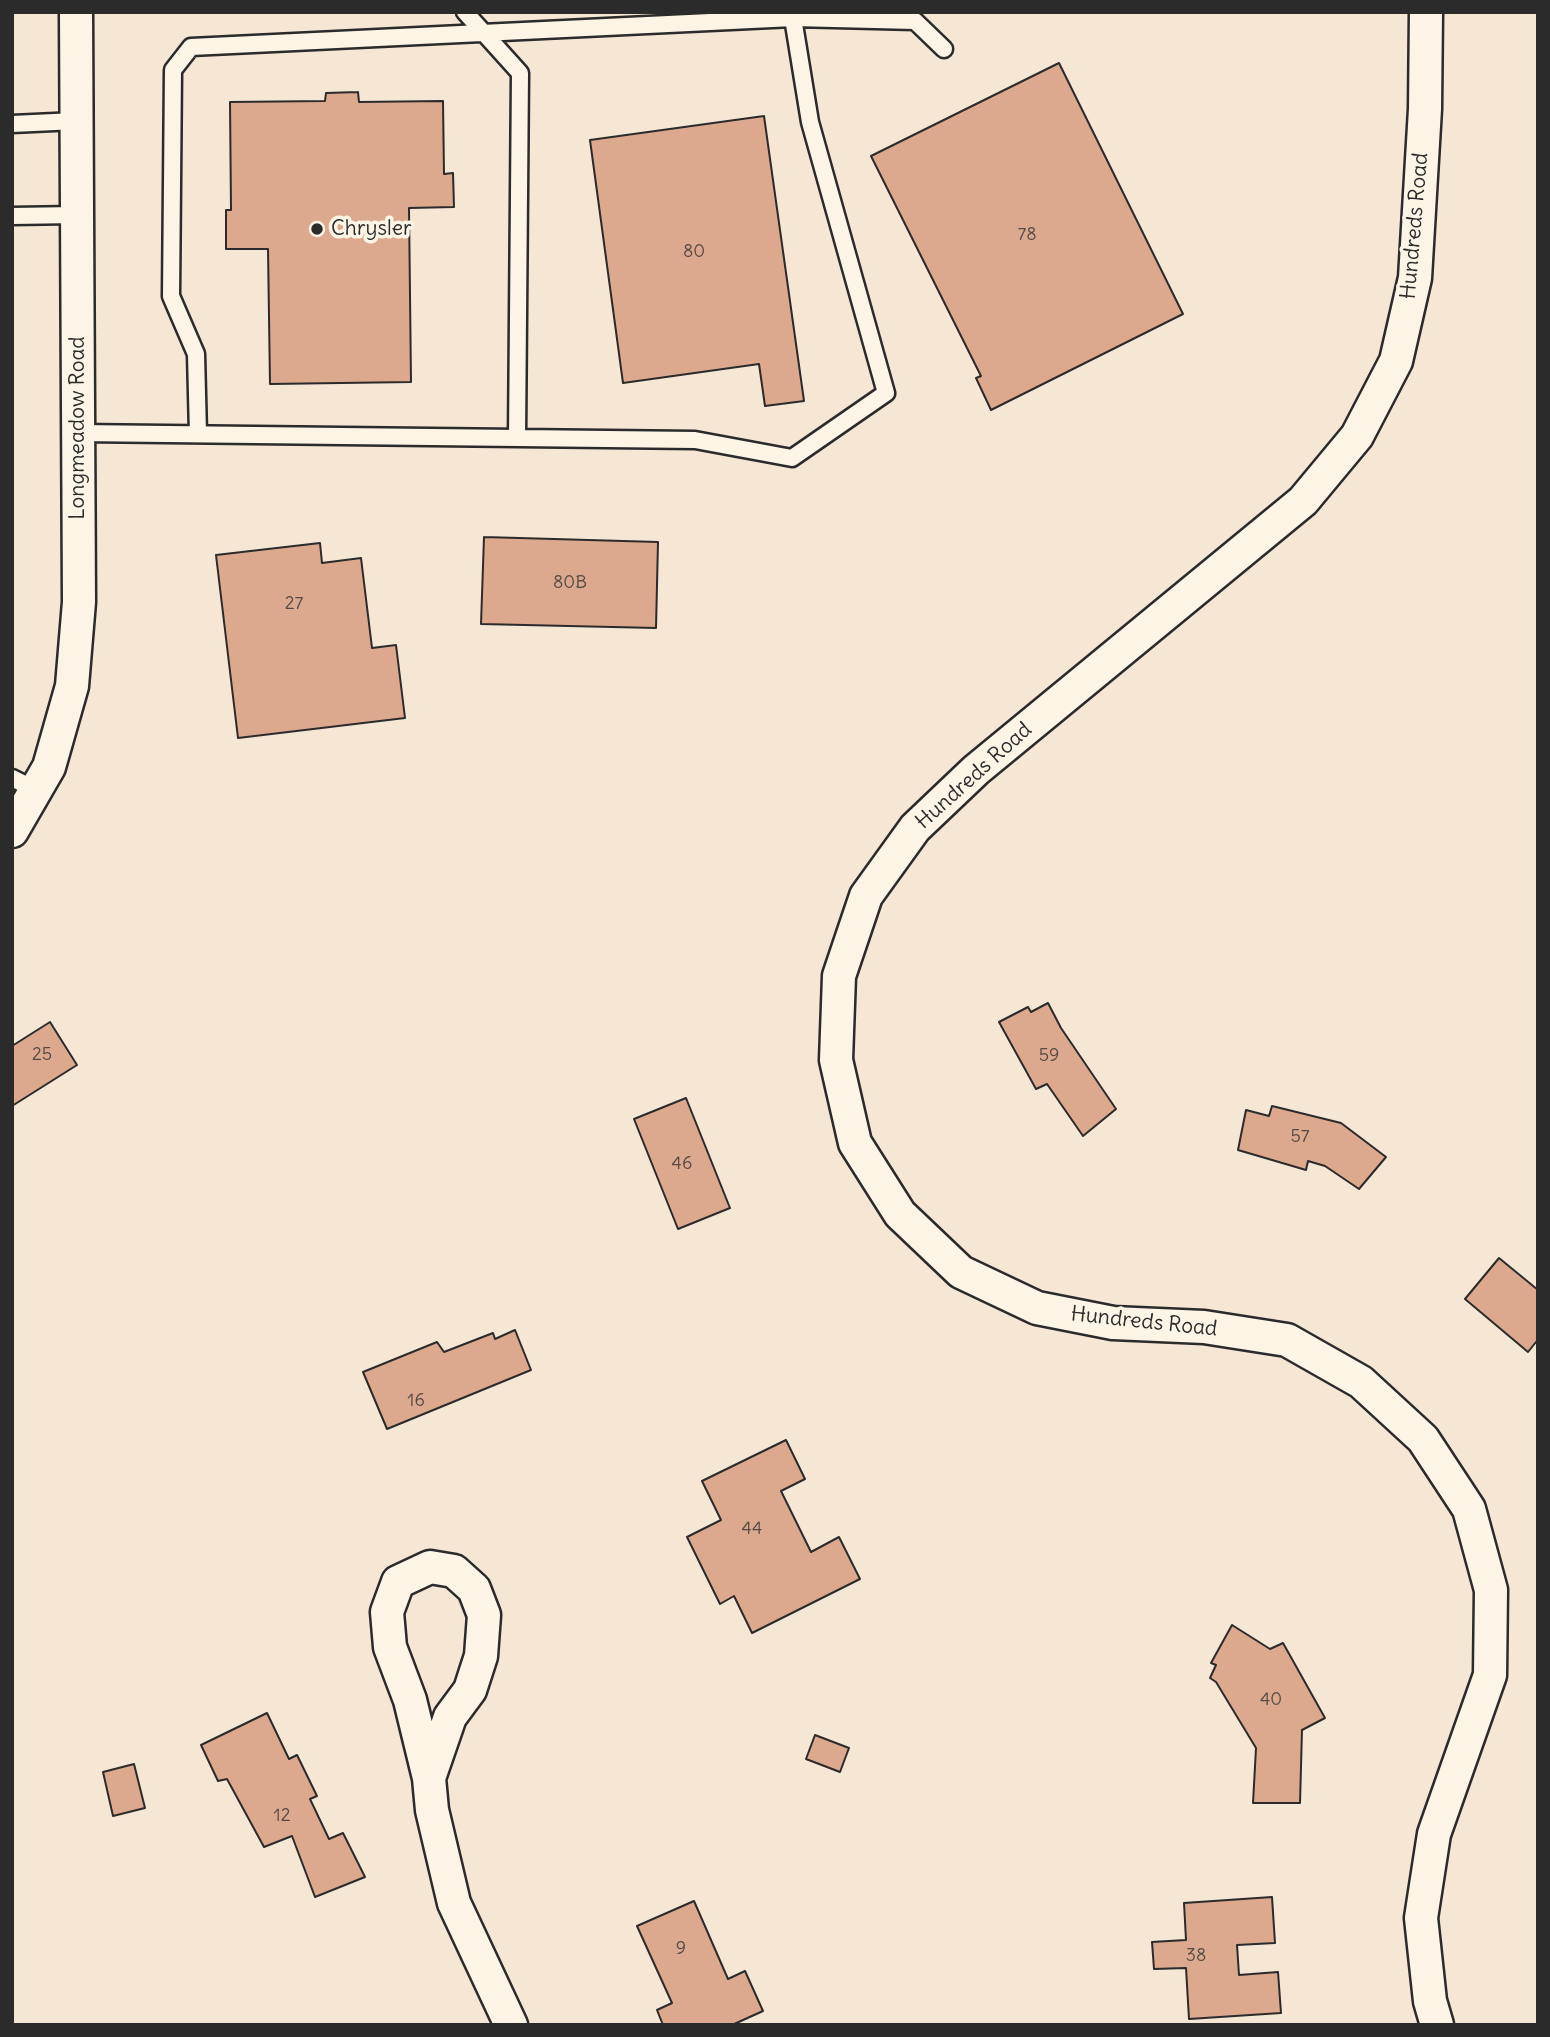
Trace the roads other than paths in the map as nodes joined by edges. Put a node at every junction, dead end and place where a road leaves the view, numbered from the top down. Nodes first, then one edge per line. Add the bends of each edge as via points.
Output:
1 (76, 12) edge
2 (465, 12) edge
3 (1426, 12) edge
4 (792, 15) edge
5 (484, 33) junction
6 (944, 49) dead end
7 (76, 121) junction
8 (12, 124) edge
9 (76, 215) junction
10 (12, 216) edge
11 (78, 433) junction
12 (198, 434) junction
13 (517, 438) junction
14 (24, 784) edge
15 (12, 831) edge
16 (429, 1777) junction
17 (511, 2025) edge
18 (1437, 2025) edge

1 - 7 street, Longmeadow Road
2 - 5 lane
3 - 18 street, Hundreds Road via 1415,278 1396,361 1357,436 1303,500 976,770 915,828 866,896 839,976 836,1060 855,1143 900,1214 961,1272 1037,1308 1113,1323 1204,1327 1287,1340 1361,1381 1423,1439 1469,1509 1491,1590 1490,1675 1434,1834 1428,1870 1421,1917
4 - 5 lane
4 - 6 lane via 915,21
4 - 13 lane via 810,122 886,393 792,458 695,440
5 - 12 lane via 191,47 173,69 171,296 196,354
5 - 13 lane via 520,73
7 - 8 lane
7 - 9 street, Longmeadow Road
9 - 10 lane
9 - 11 street, Longmeadow Road
11 - 12 lane
11 - 14 street, Longmeadow Road via 79,602 72,686 49,767
12 - 13 lane
14 - 15 street, Longmeadow Road
16 - 16 street via 450,1717 474,1679 484,1615 474,1590 454,1571 430,1567 398,1582 387,1612 390,1647 410,1700
16 - 17 street via 454,1903

